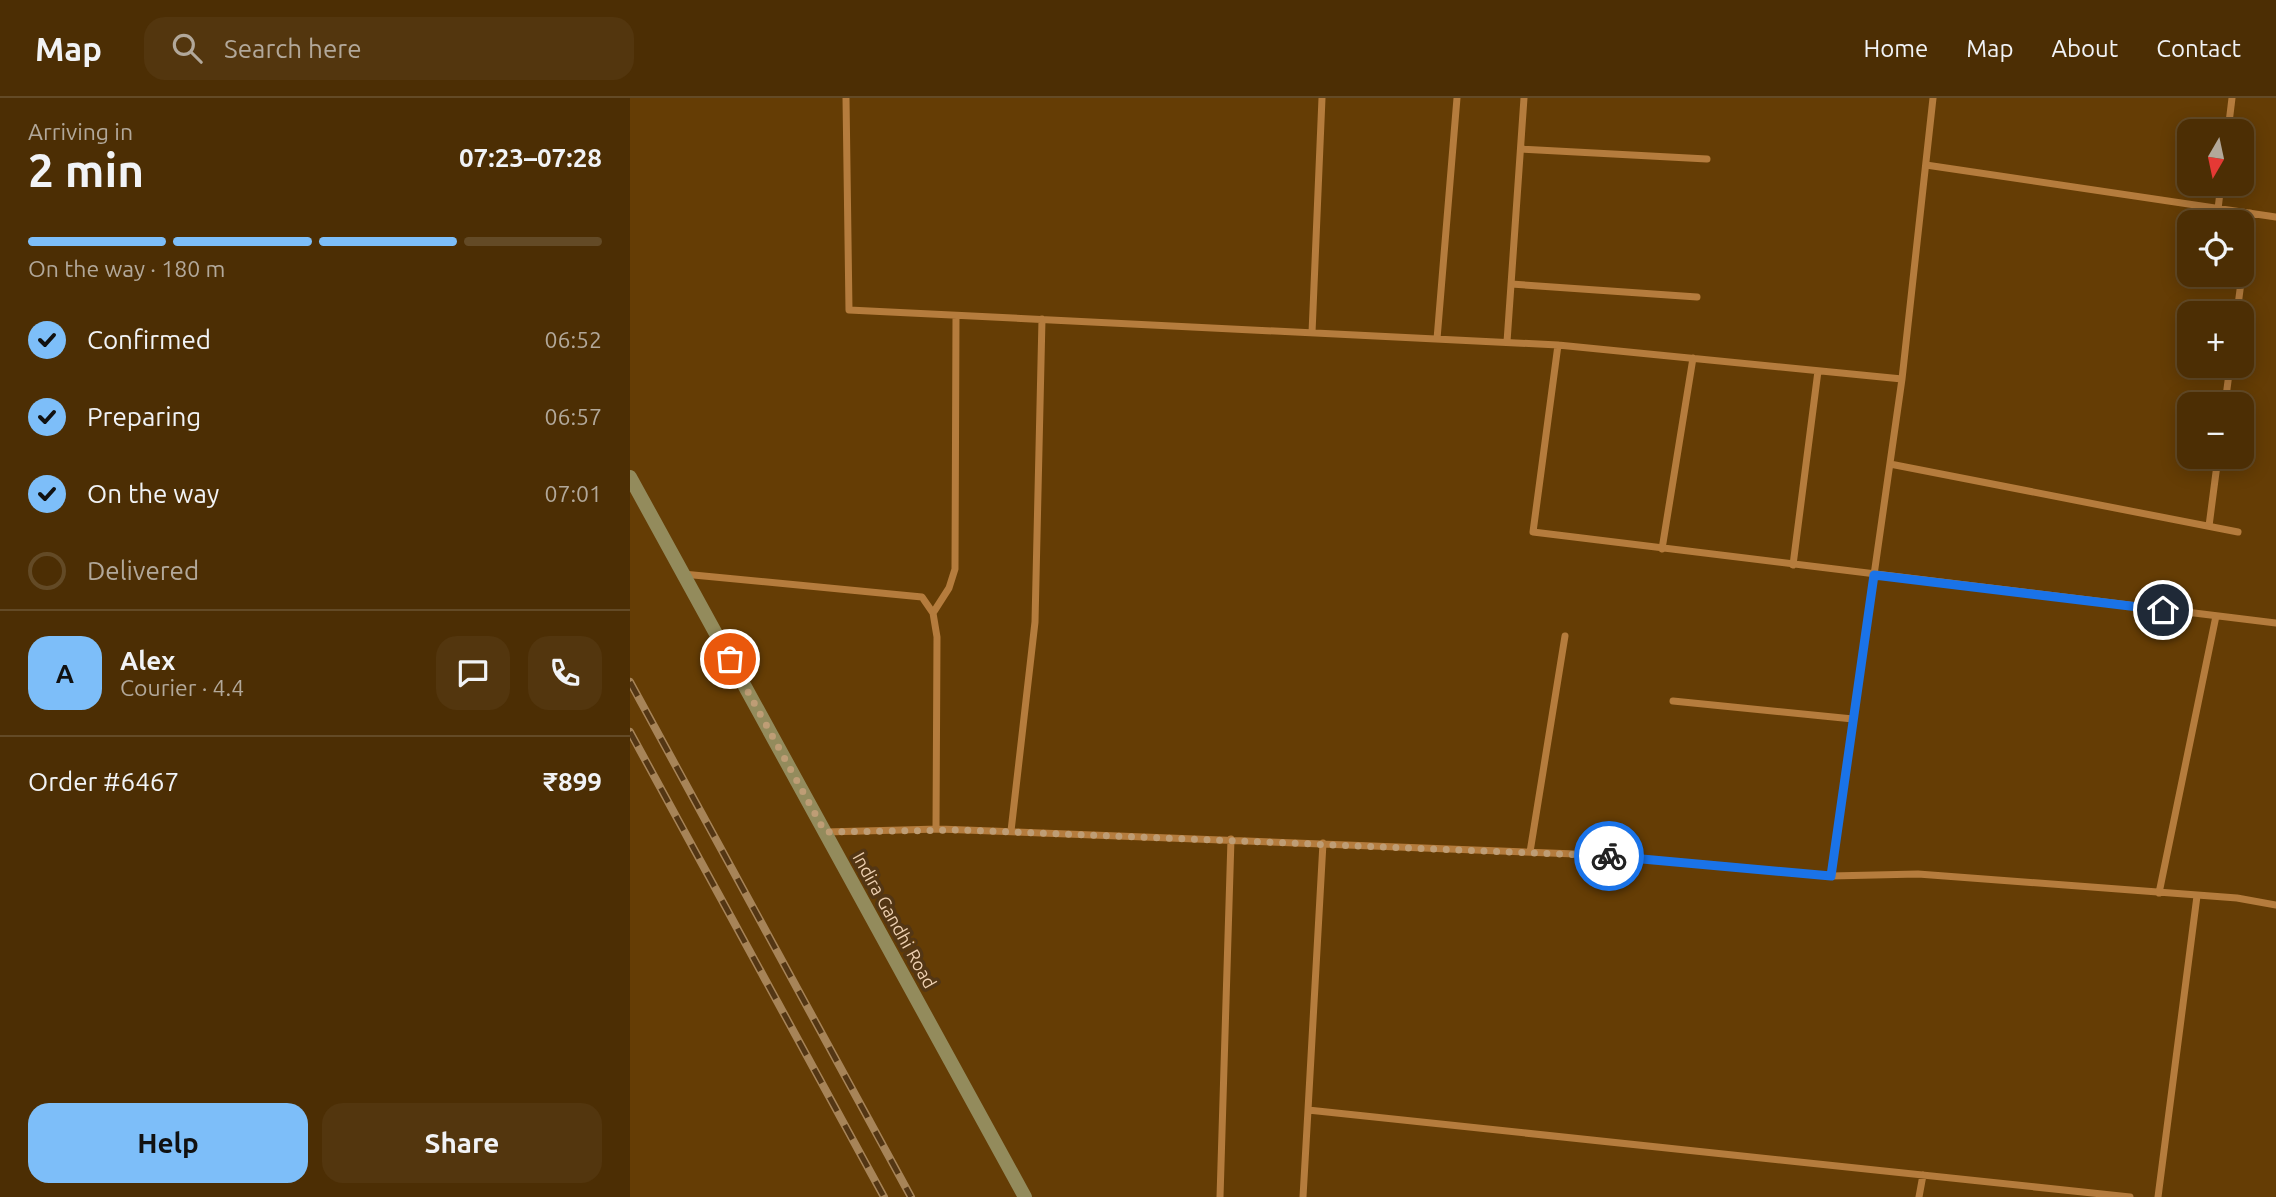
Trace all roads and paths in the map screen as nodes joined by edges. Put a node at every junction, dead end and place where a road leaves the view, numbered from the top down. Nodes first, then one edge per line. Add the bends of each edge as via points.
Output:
1 (846, 98) edge
2 (1322, 98) edge
3 (1457, 98) edge
4 (1524, 98) edge
5 (1933, 98) edge
6 (2232, 98) edge
7 (2229, 119) edge
8 (1521, 149) junction
9 (1707, 159) dead end
10 (1926, 165) junction
11 (2220, 196) edge
12 (2218, 209) junction
13 (2226, 210) edge
14 (2254, 214) edge
15 (2276, 217) edge
16 (1511, 284) junction
17 (1697, 297) dead end
18 (957, 316) junction
19 (1042, 319) junction
20 (1312, 332) junction
21 (1437, 339) junction
22 (1507, 342) junction
23 (1558, 345) junction
24 (1693, 358) junction
25 (1818, 371) junction
26 (1902, 379) junction
27 (1890, 464) junction
28 (2216, 469) edge
29 (630, 477) edge
30 (2209, 526) junction
31 (2238, 532) dead end
32 (1662, 549) junction
33 (1793, 565) junction
34 (683, 573) junction
35 (1874, 575) junction
36 (933, 612) junction
37 (2216, 616) junction
38 (2276, 623) edge
39 (1565, 636) dead end
40 (1673, 701) dead end
41 (1853, 719) junction
42 (936, 829) junction
43 (1012, 831) junction
44 (825, 832) junction
45 (1231, 839) junction
46 (1323, 843) junction
47 (1530, 852) junction
48 (1831, 876) junction
49 (2159, 893) junction
50 (2197, 896) junction
51 (2276, 905) edge
52 (1308, 1110) junction
53 (1923, 1175) junction
54 (2042, 1187) junction
55 (1025, 1197) edge
56 (1220, 1197) edge
57 (1303, 1197) edge
58 (1919, 1197) edge
59 (2040, 1197) edge
60 (2130, 1197) edge
61 (2158, 1197) edge

1 - 18 street via 849,310
2 - 20 street
3 - 21 street
4 - 8 street
5 - 10 street
6 - 7 street
8 - 9 street
8 - 16 street
10 - 12 street
10 - 26 street
11 - 12 street
12 - 13 street
14 - 15 street
16 - 17 street
16 - 22 street
18 - 19 street
18 - 36 street via 955,569 950,588
19 - 20 street
19 - 43 street via 1035,622
20 - 21 street
21 - 22 street
22 - 23 street
23 - 24 street
23 - 32 street via 1533,532
24 - 25 street
24 - 32 street
25 - 26 street
25 - 33 street
26 - 27 street
27 - 30 street
27 - 35 street
28 - 30 street
29 - 34 street, Indira Gandhi Road
30 - 31 street
32 - 33 street
33 - 35 street
34 - 36 street via 922,597
34 - 44 street, Indira Gandhi Road
35 - 37 street
35 - 41 street
36 - 42 street via 937,637
37 - 38 street
37 - 49 street
39 - 47 street
40 - 41 street
41 - 48 street
42 - 43 street
42 - 44 street
43 - 45 street
44 - 55 street, Indira Gandhi Road
45 - 46 street
45 - 56 street
46 - 47 street
46 - 52 street
47 - 48 street
48 - 49 street via 1918,874
49 - 50 street
50 - 51 street
50 - 61 street
52 - 53 street
52 - 57 street
53 - 54 street
53 - 58 street
54 - 59 street
54 - 60 street

